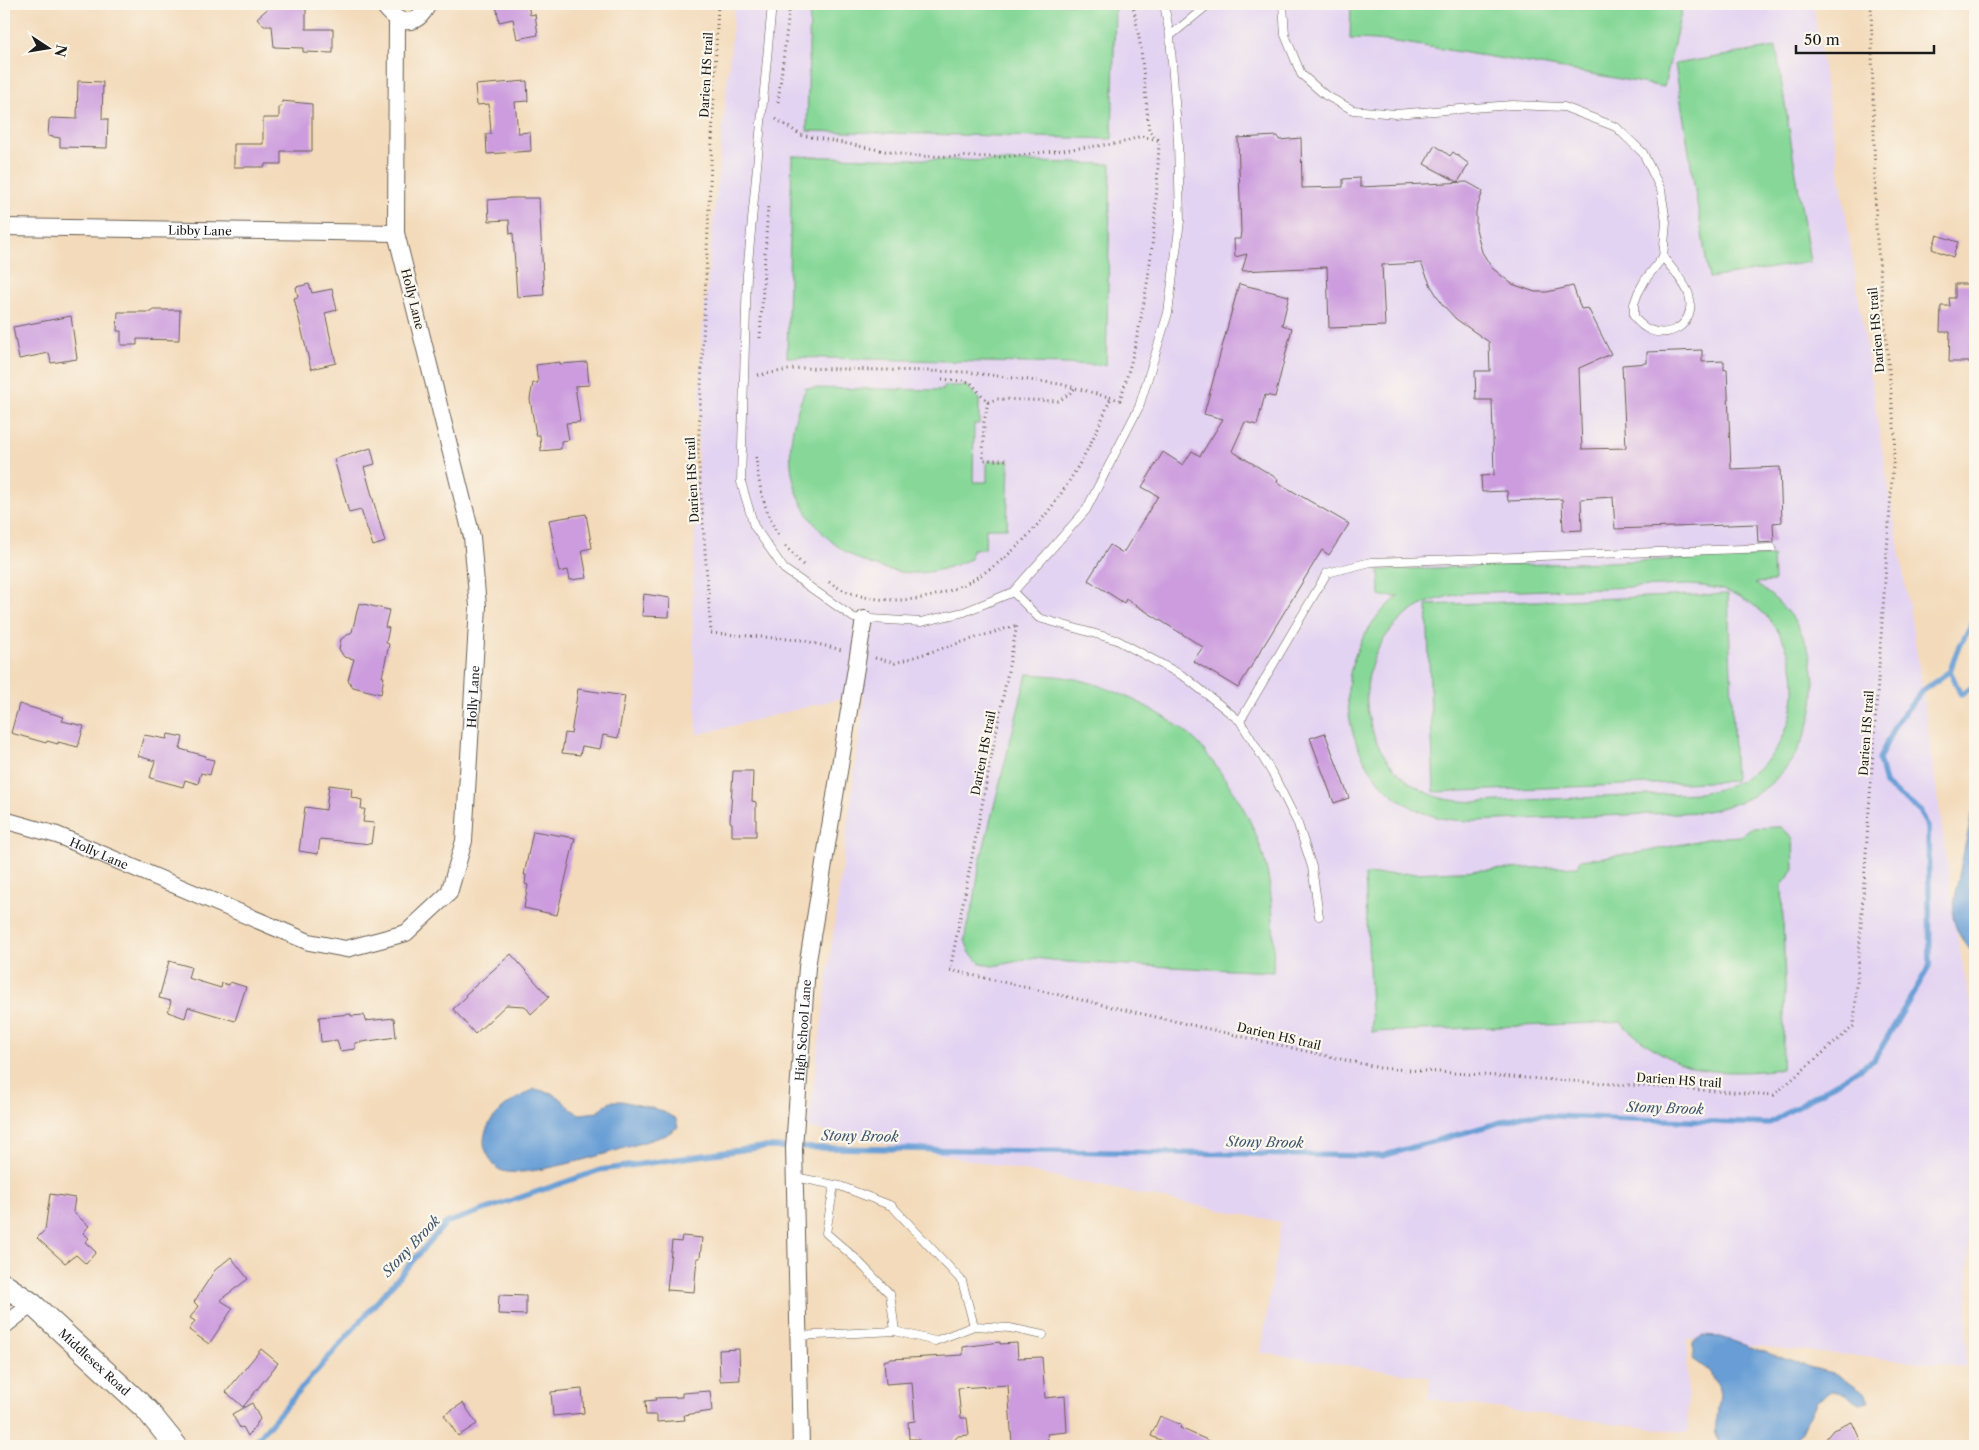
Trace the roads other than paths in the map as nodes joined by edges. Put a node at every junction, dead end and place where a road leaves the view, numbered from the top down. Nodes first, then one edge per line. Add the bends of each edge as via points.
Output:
1 (383, 4) edge
2 (428, 4) edge
3 (772, 4) edge
4 (1164, 4) edge
5 (1209, 4) edge
6 (1283, 4) edge
7 (397, 19) junction
8 (1170, 36) junction
9 (4, 227) edge
10 (396, 233) junction
11 (1663, 257) junction
12 (1772, 548) dead end
13 (1013, 592) junction
14 (864, 619) junction
15 (1240, 721) junction
16 (4, 820) edge
17 (1319, 916) dead end
18 (795, 1176) junction
19 (834, 1185) junction
20 (4, 1284) edge
21 (32, 1304) junction
22 (4, 1326) edge
23 (974, 1326) junction
24 (896, 1331) junction
25 (1043, 1335) dead end
26 (797, 1336) junction
27 (176, 1446) edge
28 (801, 1446) edge

1 - 7 street
2 - 7 street via 418,19 410,22
3 - 14 lane via 747,274 742,482 754,526 784,570 854,618
4 - 8 lane
5 - 8 lane
6 - 11 lane via 1284,35 1301,74 1325,95 1353,110 1395,114 1512,105 1564,107 1616,127 1643,153 1661,190 1666,222
7 - 10 street, Holly Lane
8 - 13 lane via 1180,221 1168,313 1139,406 1086,510
9 - 10 street, Libby Lane
10 - 16 street, Holly Lane via 472,538 478,607 464,841 449,893 406,933 346,949 309,942 57,835
11 - 11 lane via 1645,280 1634,304 1638,323 1657,333 1667,333 1682,325 1690,309 1688,292
12 - 15 lane via 1371,562 1327,573
13 - 14 lane via 964,612 921,622
13 - 15 lane via 1039,618 1118,640 1185,677
14 - 18 street, High School Lane via 807,967 794,1148
15 - 17 lane via 1274,776 1298,824 1312,867
18 - 19 lane
18 - 26 street, High School Lane
19 - 23 lane via 892,1206 962,1281
19 - 24 lane via 826,1234 890,1294
20 - 21 main road, Middlesex Road
21 - 22 street
21 - 27 main road, Middlesex Road via 147,1410
23 - 24 lane via 935,1341
23 - 25 lane via 1010,1328
24 - 26 lane
26 - 28 street, High School Lane

